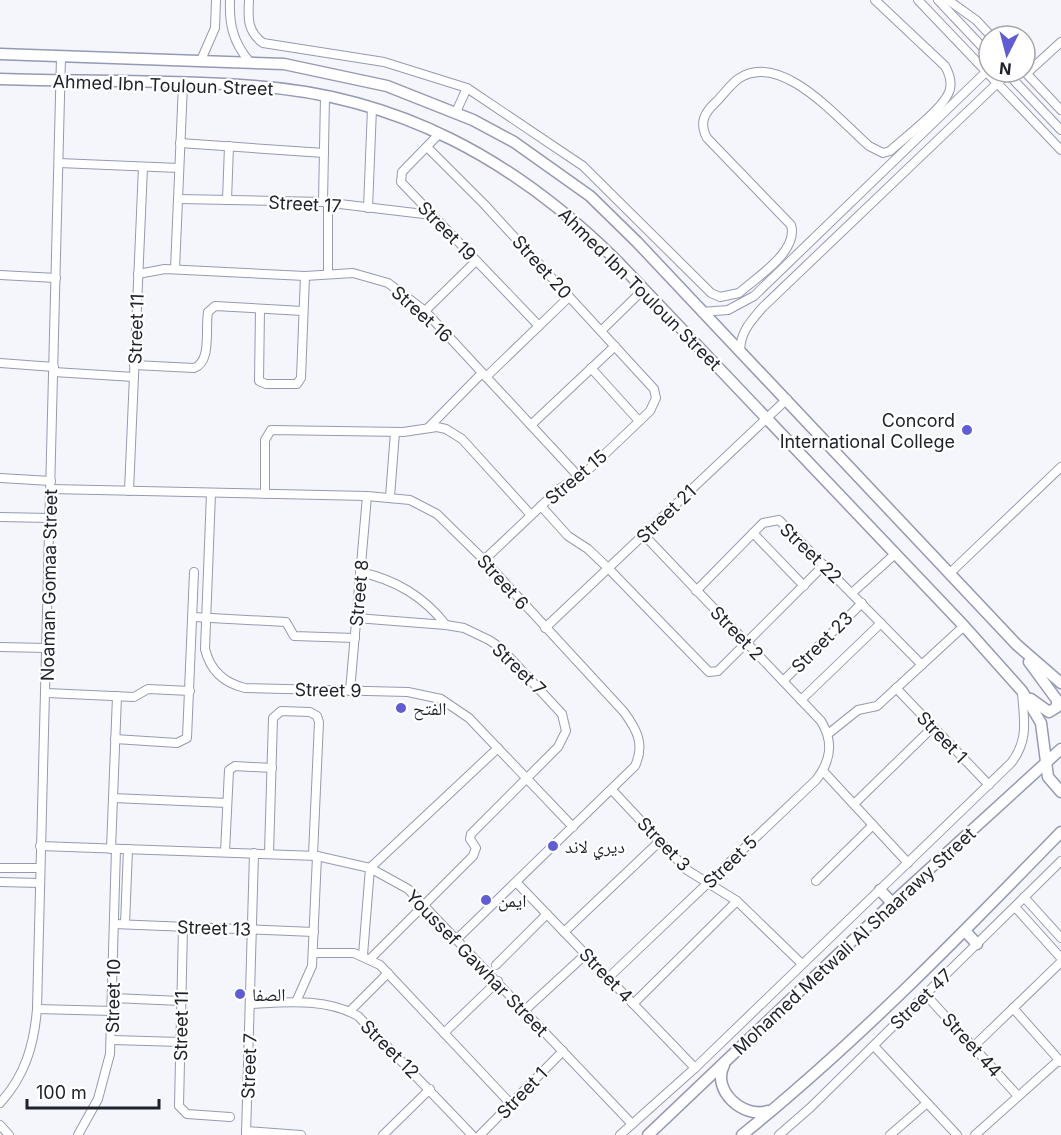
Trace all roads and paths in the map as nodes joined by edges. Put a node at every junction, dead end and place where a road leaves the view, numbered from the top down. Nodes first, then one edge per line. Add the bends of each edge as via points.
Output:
1 (216, 0) edge
2 (230, 0) edge
3 (249, 0) edge
4 (875, 0) edge
5 (918, 0) edge
6 (938, 0) edge
7 (948, 0) edge
8 (980, 24) edge
9 (215, 28) junction
10 (231, 29) junction
11 (977, 41) edge
12 (1061, 42) edge
13 (0, 54) edge
14 (61, 57) junction
15 (977, 59) edge
16 (201, 60) junction
17 (249, 61) junction
18 (1037, 63) edge
19 (0, 79) edge
20 (61, 81) junction
21 (977, 81) edge
22 (183, 84) junction
23 (996, 84) edge
24 (1000, 84) edge
25 (1020, 84) edge
26 (1036, 84) edge
27 (467, 88) junction
28 (324, 96) junction
29 (372, 108) junction
30 (1061, 110) edge
31 (456, 112) junction
32 (1058, 120) edge
33 (1061, 129) edge
34 (440, 133) junction
35 (180, 143) junction
36 (229, 146) junction
37 (427, 147) junction
38 (1061, 150) edge
39 (324, 153) junction
40 (59, 163) junction
41 (143, 167) junction
42 (179, 168) junction
43 (178, 200) junction
44 (227, 200) junction
45 (325, 203) junction
46 (368, 207) junction
47 (432, 215) junction
48 (476, 261) junction
49 (175, 269) junction
50 (0, 274) edge
51 (138, 274) junction
52 (328, 274) junction
53 (305, 276) junction
54 (56, 279) junction
55 (644, 289) junction
56 (570, 297) junction
57 (260, 309) junction
58 (303, 311) junction
59 (425, 311) junction
60 (701, 312) junction
61 (539, 326) junction
62 (601, 331) junction
63 (615, 346) junction
64 (740, 352) junction
65 (0, 363) edge
66 (134, 365) junction
67 (591, 369) junction
68 (54, 370) junction
69 (484, 375) junction
70 (134, 377) junction
71 (654, 389) joint
72 (787, 399) junction
73 (767, 418) junction
74 (639, 421) junction
75 (531, 425) junction
76 (428, 428) junction
77 (395, 432) junction
78 (1061, 467) edge
79 (579, 477) junction
80 (0, 478) edge
81 (51, 485) junction
82 (129, 491) junction
83 (211, 493) junction
84 (265, 494) junction
85 (367, 496) junction
86 (390, 497) junction
87 (541, 506) junction
88 (531, 515) junction
89 (0, 517) edge
90 (50, 518) junction
91 (753, 533) junction
92 (644, 535) junction
93 (895, 554) junction
94 (484, 560) junction
95 (824, 565) junction
96 (608, 568) junction
97 (194, 572) dead end
98 (360, 572) junction
99 (950, 573) junction
100 (804, 586) junction
101 (696, 591) junction
102 (852, 593) junction
103 (862, 603) junction
104 (193, 617) junction
105 (206, 618) junction
106 (356, 618) junction
107 (881, 623) junction
108 (446, 625) junction
109 (964, 626) junction
110 (545, 628) junction
111 (355, 638) junction
112 (746, 643) junction
113 (1017, 645) junction
114 (0, 647) edge
115 (47, 648) junction
116 (922, 665) junction
117 (783, 681) junction
118 (1061, 683) edge
119 (896, 688) junction
120 (190, 691) junction
121 (350, 691) junction
122 (1022, 691) junction
123 (47, 693) junction
124 (117, 696) junction
125 (801, 700) junction
126 (933, 727) junction
127 (828, 734) junction
128 (115, 739) junction
129 (498, 748) junction
130 (1061, 749) edge
131 (1046, 760) junction
132 (272, 768) junction
133 (823, 771) junction
134 (526, 778) junction
135 (989, 785) junction
136 (612, 790) junction
137 (1061, 792) edge
138 (113, 798) junction
139 (227, 803) junction
140 (854, 804) junction
141 (873, 825) junction
142 (573, 827) junction
143 (1061, 832) edge
144 (660, 840) junction
145 (40, 846) junction
146 (113, 849) junction
147 (128, 849) junction
148 (225, 852) junction
149 (254, 853) junction
150 (269, 853) junction
151 (315, 856) junction
152 (1061, 861) edge
153 (908, 863) junction
154 (0, 868) edge
155 (40, 868) junction
156 (370, 868) junction
157 (816, 881) dead end
158 (0, 882) edge
159 (516, 882) junction
160 (40, 883) junction
161 (707, 884) junction
162 (880, 890) junction
163 (1024, 897) junction
164 (737, 901) junction
165 (892, 903) junction
166 (424, 904) junction
167 (1015, 907) junction
168 (547, 914) junction
169 (114, 924) junction
170 (125, 924) junction
171 (183, 927) junction
172 (253, 930) junction
173 (965, 931) junction
174 (314, 932) junction
175 (564, 932) junction
176 (1061, 938) edge
177 (457, 939) junction
178 (977, 944) junction
179 (313, 953) junction
180 (586, 954) junction
181 (367, 957) junction
182 (1061, 960) edge
183 (802, 964) junction
184 (496, 965) dead end
185 (388, 973) junction
186 (608, 978) junction
187 (498, 981) junction
188 (926, 994) junction
189 (113, 998) junction
190 (181, 1001) junction
191 (296, 1002) junction
192 (251, 1004) junction
193 (633, 1004) junction
194 (1013, 1008) junction
195 (37, 1009) junction
196 (525, 1010) junction
197 (113, 1011) junction
198 (350, 1011) junction
199 (444, 1033) junction
200 (112, 1040) junction
201 (181, 1042) junction
202 (874, 1046) junction
203 (973, 1047) junction
204 (563, 1051) junction
205 (1060, 1061) edge
206 (726, 1062) junction
207 (695, 1068) junction
208 (430, 1089) junction
209 (1018, 1096) junction
210 (0, 1103) edge
211 (927, 1103) junction
212 (511, 1104) junction
213 (774, 1109) junction
214 (230, 1118) dead end
215 (632, 1124) junction
216 (0, 1125) edge
217 (246, 1133) edge
218 (9, 1135) edge
219 (78, 1135) edge
220 (300, 1135) edge
221 (382, 1135) edge
222 (472, 1135) edge
223 (480, 1135) edge
224 (620, 1135) edge
225 (648, 1135) edge
226 (742, 1135) edge
227 (779, 1135) edge
228 (891, 1135) edge
229 (957, 1135) edge
230 (975, 1135) edge

1 - 9 street
2 - 10 street
3 - 27 street via 248,23 262,43 384,62
4 - 27 street via 945,66 951,77 950,89 944,101 883,153 869,146 791,79 765,73 739,78 707,111 703,130 791,225 794,233 789,249 730,297 711,293 583,166
5 - 15 street
6 - 11 street
7 - 8 street
9 - 10 street
9 - 16 street
10 - 17 street
12 - 18 street
13 - 14 street, Ahmed Ibn Touloun Street
14 - 16 street, Ahmed Ibn Touloun Street
14 - 20 street, Noaman Gomaa Street
16 - 17 street, Ahmed Ibn Touloun Street
17 - 31 street, Ahmed Ibn Touloun Street via 340,74 387,86
19 - 20 street, Ahmed Ibn Touloun Street
20 - 22 street, Ahmed Ibn Touloun Street
20 - 40 street, Noaman Gomaa Street
21 - 60 street via 754,296 728,310
22 - 28 street, Ahmed Ibn Touloun Street via 254,86
22 - 35 street
23 - 64 street via 763,307 744,330
24 - 38 street
25 - 32 street
26 - 30 street
27 - 31 street
28 - 29 street, Ahmed Ibn Touloun Street
28 - 39 street
29 - 34 street, Ahmed Ibn Touloun Street
29 - 46 street
31 - 60 street, Ahmed Ibn Touloun Street via 514,142 590,196
32 - 33 street
34 - 37 street, Street 19
34 - 55 street, Ahmed Ibn Touloun Street via 509,170 545,196 583,226
35 - 36 street
35 - 42 street
36 - 39 street
36 - 44 street
37 - 47 street, Street 19 via 402,172 400,180
37 - 56 street, Street 20
39 - 45 street
40 - 41 street
40 - 54 street, Noaman Gomaa Street
41 - 42 street
41 - 51 street, Street 11
42 - 43 street
43 - 44 street, Street 17
43 - 49 street
44 - 45 street, Street 17
45 - 46 street, Street 17
45 - 52 street
46 - 47 street, Street 17
47 - 48 street, Street 19
48 - 59 street
48 - 61 street, Street 19
49 - 51 street, Street 16
49 - 53 street, Street 16
50 - 54 street
51 - 66 street, Street 11
52 - 53 street, Street 16
52 - 59 street, Street 16 via 353,273 377,278 399,289
53 - 58 street
54 - 68 street, Noaman Gomaa Street
55 - 62 street
55 - 73 street, Ahmed Ibn Touloun Street
56 - 61 street
56 - 62 street, Street 20
57 - 58 street
57 - 58 street via 258,378 266,384 295,385 300,380
57 - 66 street via 215,306 209,310 205,358 198,367
59 - 69 street, Street 16
60 - 64 street, Ahmed Ibn Touloun Street
61 - 69 street
62 - 63 street, Street 20
63 - 67 street
63 - 71 street, Street 20
64 - 72 street, Ahmed Ibn Touloun Street
65 - 68 street
66 - 70 street, Street 11
67 - 74 street
67 - 75 street
68 - 70 street
68 - 81 street, Noaman Gomaa Street
69 - 75 street, Street 16
69 - 76 street
70 - 82 street, Street 11
71 - 74 street, Street 15 via 653,407
72 - 73 street, Street 21
72 - 99 street, Ahmed Ibn Touloun Street
73 - 92 street, Street 21
73 - 93 street, Ahmed Ibn Touloun Street
74 - 79 street, Street 15
75 - 79 street, Street 16
76 - 77 street
76 - 88 street via 455,433
77 - 84 street via 271,430 265,440
77 - 86 street
78 - 99 street
79 - 87 street, Street 15 via 563,485
80 - 81 street, Street 6
81 - 82 street, Street 6
81 - 90 street, Noaman Gomaa Street
82 - 83 street, Street 6
83 - 84 street, Street 6
83 - 105 street, Street 9
84 - 85 street, Street 6
85 - 86 street, Street 6
85 - 98 street, Street 8
86 - 94 street, Street 6 via 429,508
87 - 88 street, Street 15
87 - 96 street via 568,536
88 - 94 street, Street 15
89 - 90 street
90 - 115 street, Noaman Gomaa Street
91 - 95 street, Street 22 via 768,520 779,520
91 - 100 street
91 - 101 street, Street 22
92 - 96 street, Street 21
92 - 101 street, Street 2
93 - 102 street
93 - 109 street, Ahmed Ibn Touloun Street
94 - 110 street, Street 6
95 - 100 street
95 - 102 street, Street 22
96 - 110 street, Street 21
96 - 112 street via 706,671 718,670
97 - 104 street
98 - 106 street, Street 8
98 - 108 street via 409,590
99 - 113 street, Ahmed Ibn Touloun Street
100 - 112 street
101 - 112 street, Street 2
102 - 103 street, Street 22
103 - 107 street, Street 22
103 - 117 street, Street 23
104 - 105 street
104 - 120 street
105 - 111 street via 286,622 294,636
105 - 121 street, Street 9 via 207,656 219,675 231,684 245,688
106 - 108 street, Street 7
106 - 111 street, Street 8
107 - 116 street, Street 22
107 - 125 street, Street 23
108 - 134 street, Street 7 via 477,633 501,648 562,714 563,739
109 - 116 street
109 - 122 street, Ahmed Ibn Touloun Street
110 - 136 street, Street 6 via 624,712 639,736 641,746 635,766
111 - 121 street, Street 8
112 - 117 street, Street 2
113 - 118 street, Ahmed Ibn Touloun Street
113 - 122 street via 1057,700 1057,707 1046,710
114 - 115 street
115 - 123 street, Noaman Gomaa Street
116 - 119 street
117 - 125 street, Street 2
119 - 126 street, Street 1
119 - 127 street via 876,706 858,710
120 - 124 street via 148,689 136,696
120 - 128 street via 188,735 183,742
121 - 129 street, Street 9 via 419,693 441,699 469,718
122 - 131 street, Ahmed Ibn Touloun Street via 1041,723
122 - 135 street via 1022,744 1011,763
123 - 124 street
123 - 145 street, Noaman Gomaa Street
124 - 128 street, Street 10
125 - 127 street, Street 2
126 - 135 street, Street 1
126 - 140 street
127 - 133 street via 830,752
128 - 138 street, Street 10
129 - 134 street, Street 9
129 - 156 street
130 - 131 street, Mohamed Metwali Al Shaarawy Street
131 - 137 street, Ahmed Ibn Touloun Street via 1048,777
131 - 165 street, Mohamed Metwali Al Shaarawy Street
132 - 139 street via 231,768
132 - 150 street
132 - 151 street via 274,716 281,711 315,714 319,722
133 - 140 street
133 - 161 street, Street 5
134 - 142 street, Street 9
134 - 166 street, Street 7 via 471,834 476,848 474,856
135 - 153 street
136 - 142 street, Street 6
136 - 144 street, Street 3
138 - 139 street
138 - 146 street, Street 10
139 - 148 street
140 - 141 street
141 - 153 street
141 - 157 street
142 - 159 street, Street 6
143 - 173 street
144 - 161 street, Street 3 via 687,870
144 - 175 street
145 - 146 street, Youssef Gawhar Street
145 - 155 street, Noaman Gomaa Street
146 - 147 street, Youssef Gawhar Street
146 - 169 street, Street 10
147 - 148 street, Youssef Gawhar Street
147 - 170 street
148 - 149 street, Youssef Gawhar Street
149 - 150 street, Youssef Gawhar Street
149 - 172 street, Street 7
150 - 151 street, Youssef Gawhar Street
151 - 156 street, Youssef Gawhar Street
151 - 174 street
152 - 163 street, Street 47
153 - 162 street
154 - 155 street
155 - 160 street, Noaman Gomaa Street
156 - 166 street, Youssef Gawhar Street via 394,880
156 - 181 street
158 - 160 street
159 - 168 street, Street 4
159 - 177 street, Street 6
160 - 195 street, Noaman Gomaa Street
161 - 164 street, Street 3
161 - 186 street, Street 5
162 - 165 street
162 - 183 street
163 - 167 street, Street 47
163 - 176 street
164 - 183 street, Street 3
164 - 193 street
165 - 206 street, Mohamed Metwali Al Shaarawy Street
166 - 177 street, Youssef Gawhar Street
166 - 181 street
167 - 178 street, Street 47
167 - 182 street
168 - 175 street, Street 4
168 - 184 street
169 - 170 street, Street 13
169 - 189 street, Street 10
170 - 171 street, Street 13
171 - 172 street, Street 13
171 - 190 street, Street 11
172 - 174 street, Street 13
172 - 192 street, Street 7
173 - 178 street
173 - 213 street
174 - 179 street
175 - 180 street, Street 4
177 - 187 street, Youssef Gawhar Street
178 - 188 street, Street 47
179 - 181 street
179 - 191 street via 308,979
180 - 186 street, Street 4
180 - 196 street
181 - 185 street
182 - 194 street
183 - 207 street
185 - 198 street
185 - 199 street
186 - 193 street, Street 4
187 - 196 street, Youssef Gawhar Street
187 - 199 street
188 - 202 street, Street 47
188 - 203 street, Street 44
189 - 190 street
189 - 197 street, Street 10
190 - 201 street, Street 11
191 - 192 street, Street 12
191 - 198 street, Street 12
192 - 217 street, Street 7
193 - 207 street, Street 4
194 - 203 street
194 - 205 street
195 - 197 street
195 - 210 street, Noaman Gomaa Street via 28,1060
196 - 204 street, Youssef Gawhar Street
197 - 200 street, Street 10
198 - 208 street, Street 12
199 - 212 street
200 - 201 street
200 - 219 street, Street 10 via 104,1084
201 - 214 street, Street 11 via 181,1109 187,1114
202 - 211 street
202 - 227 street, Street 47
203 - 209 street, Street 44
204 - 212 street, Street 1
204 - 215 street, Youssef Gawhar Street
205 - 209 street
206 - 213 street via 720,1080 736,1103 760,1113
206 - 225 street, Mohamed Metwali Al Shaarawy Street
207 - 215 street
208 - 221 street
208 - 222 street, Street 12
209 - 230 street
211 - 228 street
211 - 229 street
212 - 223 street, Street 1
213 - 226 street
215 - 224 street
216 - 218 street
217 - 220 street

